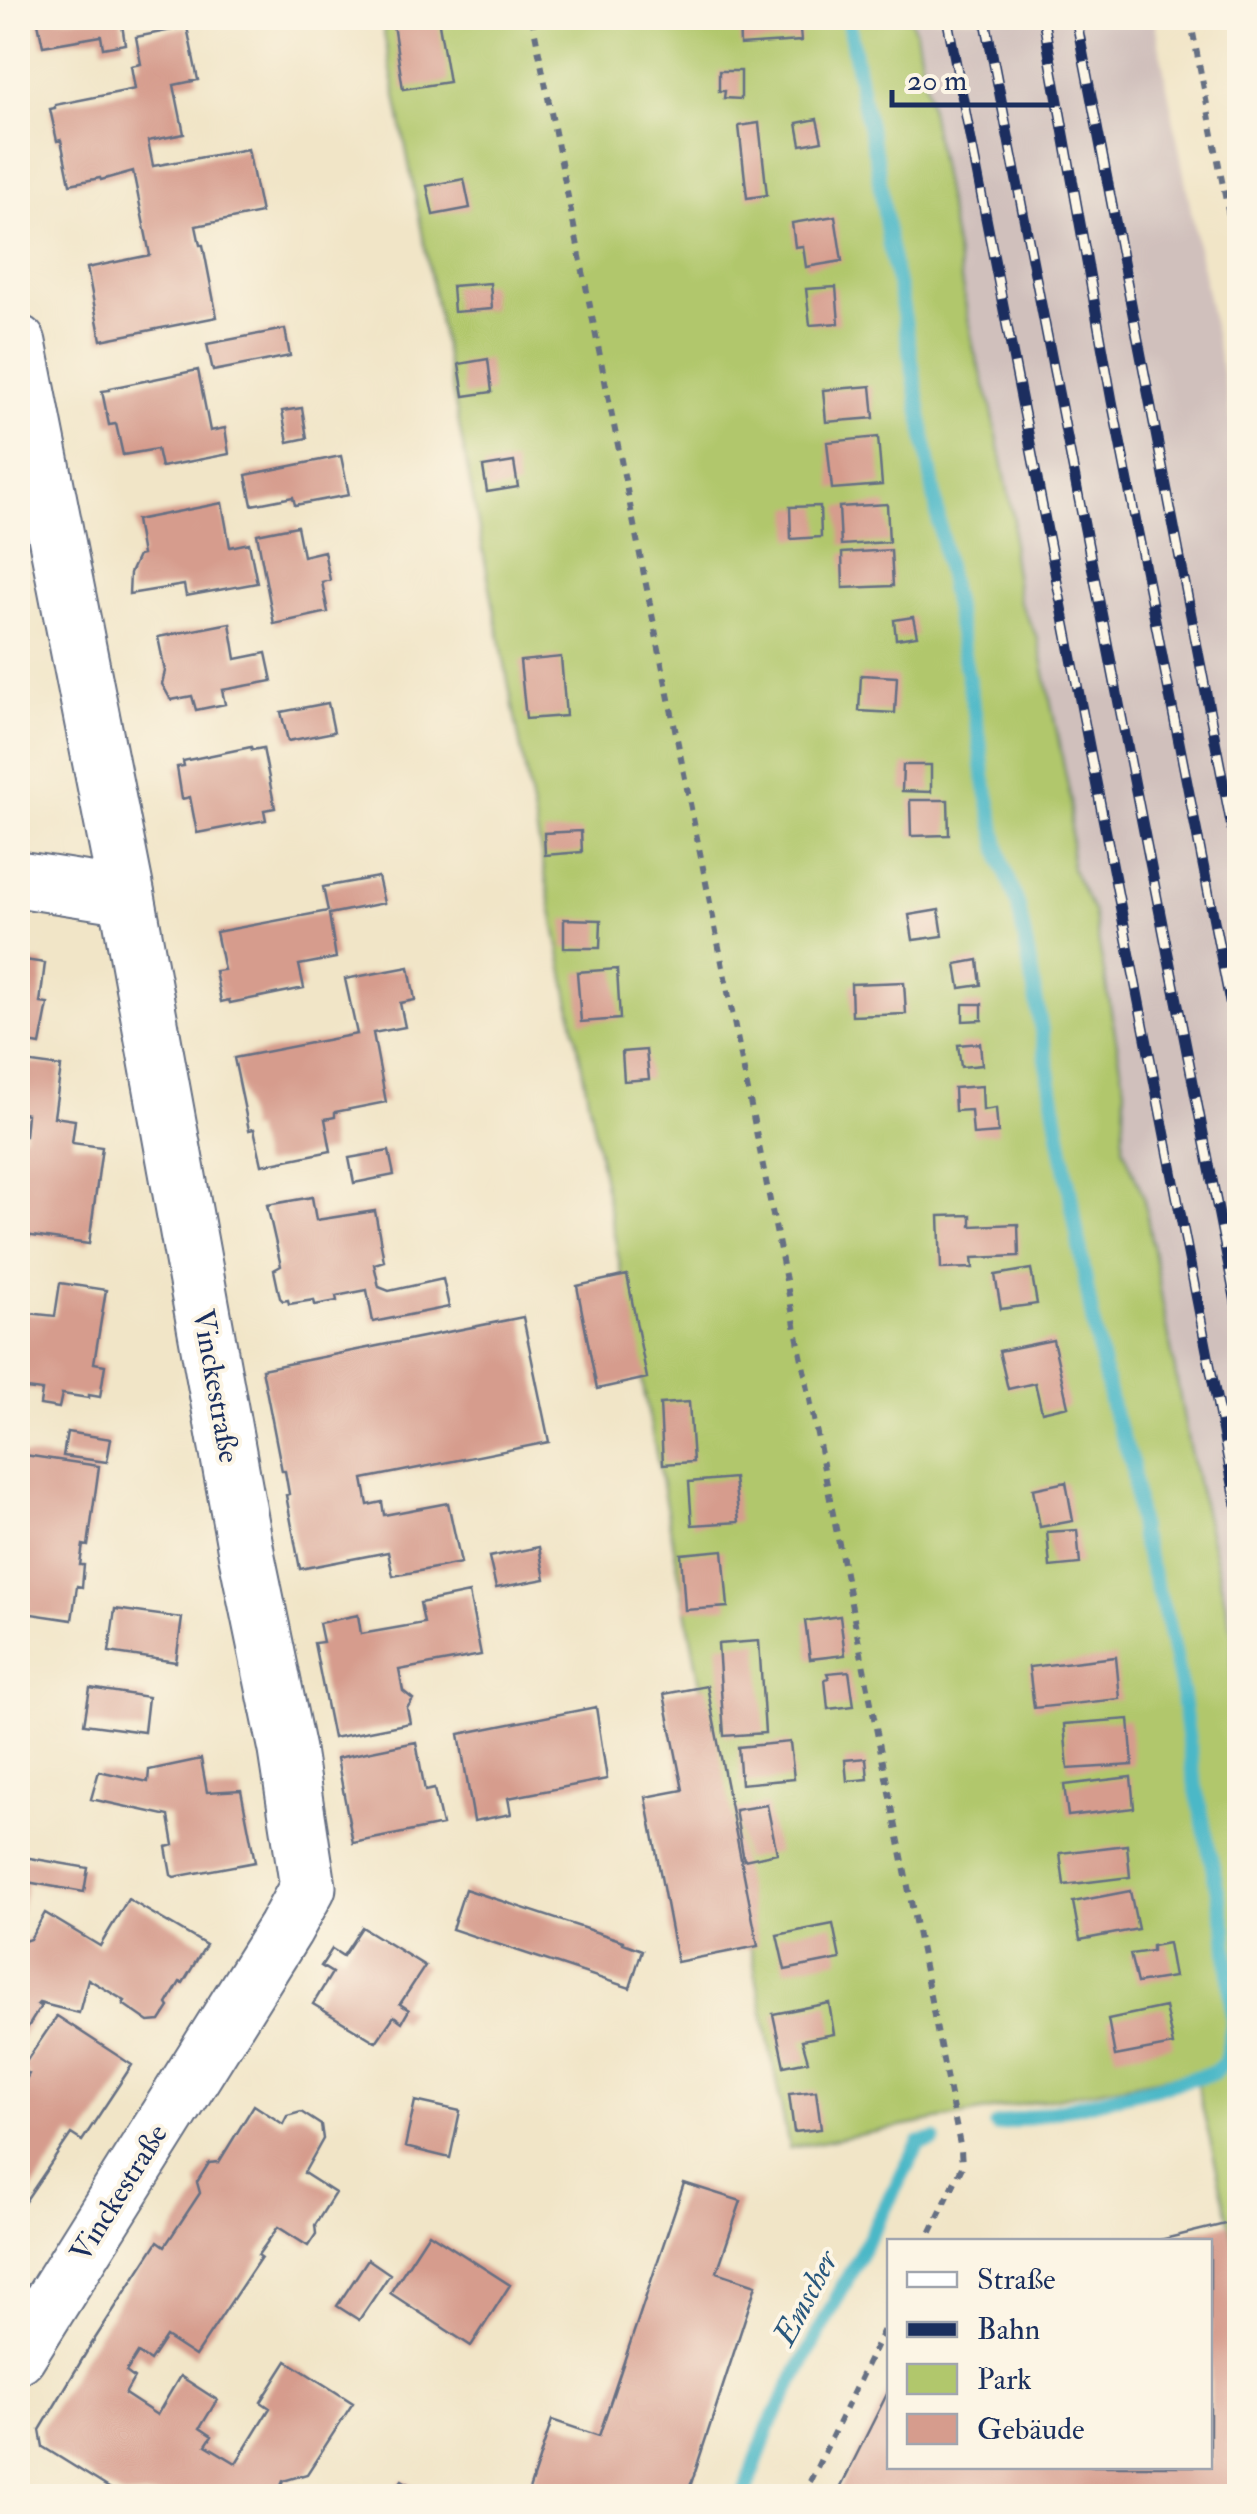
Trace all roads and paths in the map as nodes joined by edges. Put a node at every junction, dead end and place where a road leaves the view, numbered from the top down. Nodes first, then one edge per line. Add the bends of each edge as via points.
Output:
1 (532, 18) edge
2 (1190, 18) edge
3 (1240, 272) edge
4 (18, 343) edge
5 (18, 879) edge
6 (127, 896) junction
7 (927, 2239) edge
8 (887, 2324) edge
9 (18, 2355) edge
10 (803, 2496) edge

1 - 7 path via 962,2150 962,2167
2 - 3 path
4 - 6 street, Vinckestraße
5 - 6 street
6 - 9 street, Vinckestraße via 308,1887
8 - 10 path

